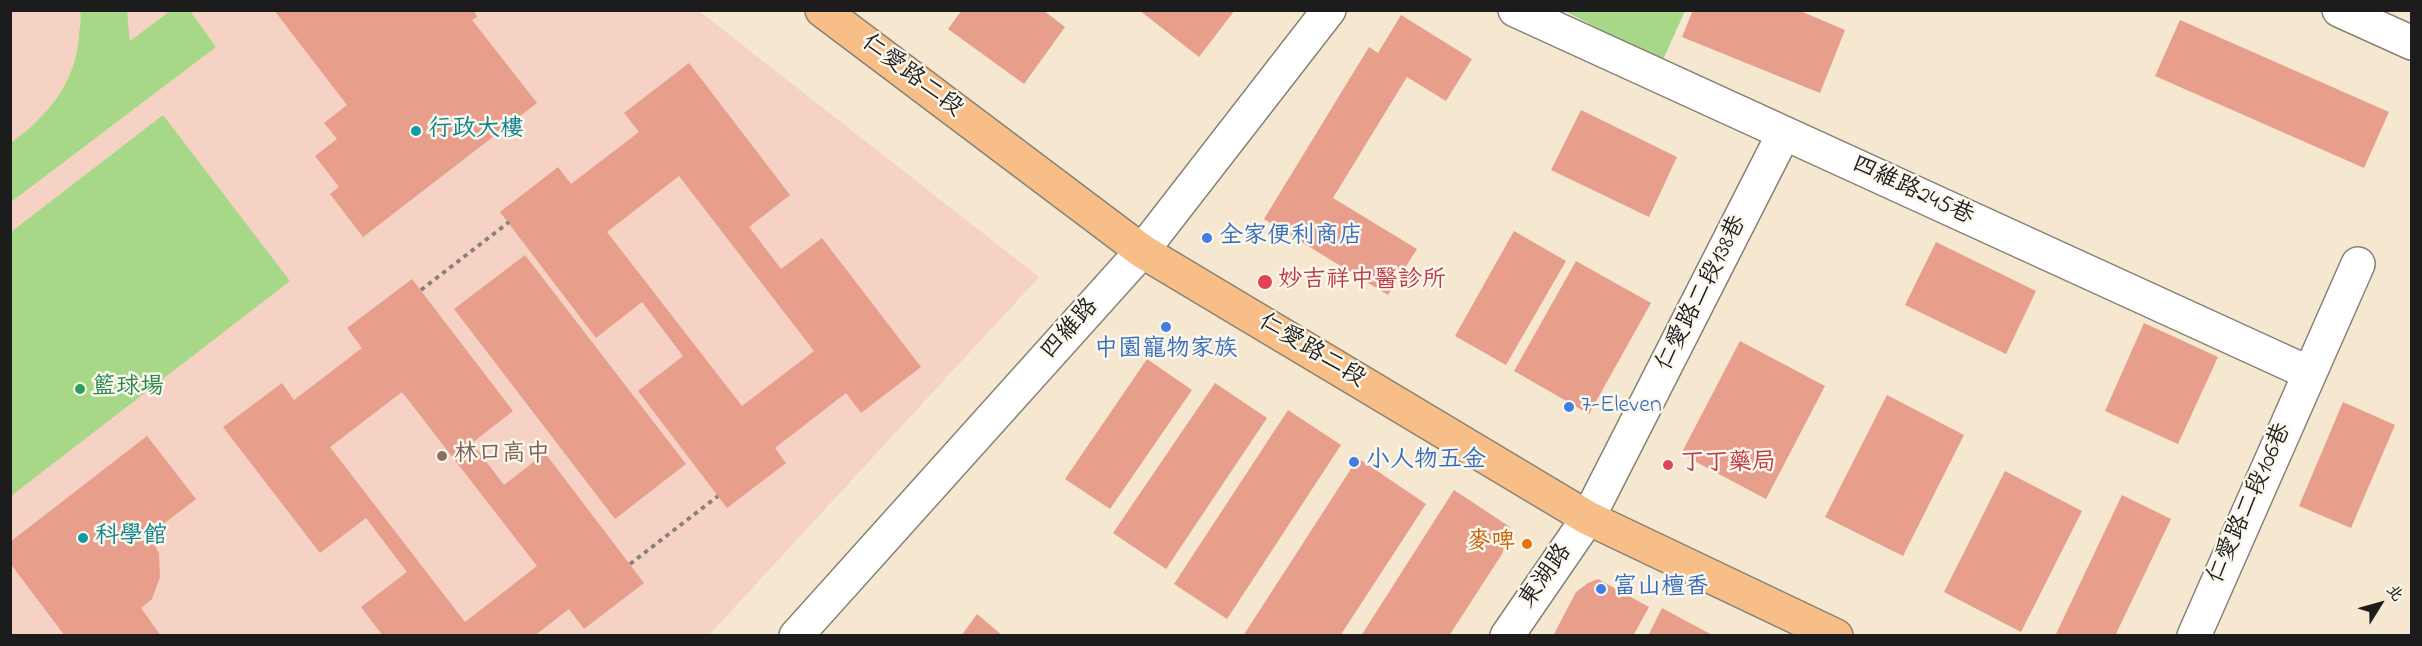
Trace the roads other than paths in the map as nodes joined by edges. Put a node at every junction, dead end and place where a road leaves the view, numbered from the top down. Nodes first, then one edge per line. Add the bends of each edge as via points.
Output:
1 (822, 10) edge
2 (1329, 10) edge
3 (1515, 10) edge
4 (2339, 10) edge
5 (2412, 43) edge
6 (1784, 133) junction
7 (1143, 251) junction
8 (2358, 264) dead end
9 (2309, 373) junction
10 (1588, 518) junction
11 (796, 636) edge
12 (1507, 636) edge
13 (1836, 636) edge
14 (2194, 636) edge

1 - 7 main road, 仁愛路二段
2 - 7 street, 四維路
3 - 6 street, 四維路245巷
4 - 5 street
6 - 9 street, 四維路245巷
6 - 10 street, 仁愛路二段138巷
7 - 10 main road, 仁愛路二段
7 - 11 street, 四維路
8 - 9 street, 仁愛路二段106巷
9 - 14 street, 仁愛路二段106巷
10 - 12 street, 東湖路
10 - 13 main road, 仁愛路二段

